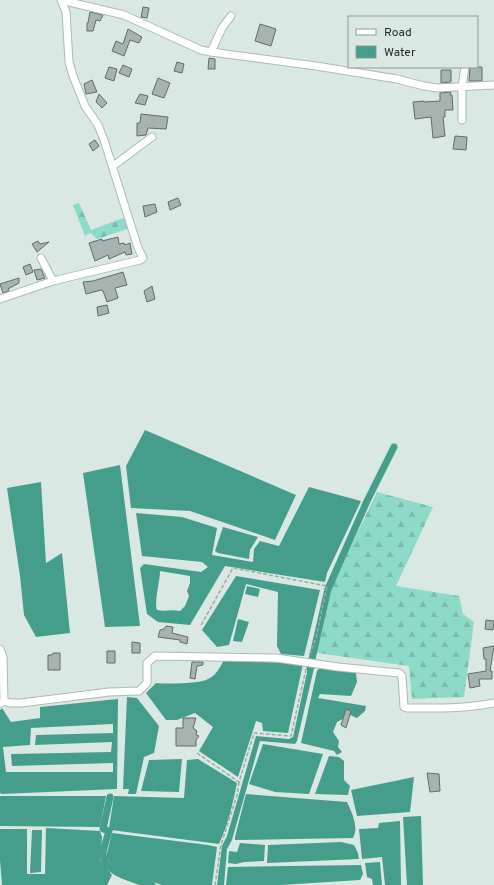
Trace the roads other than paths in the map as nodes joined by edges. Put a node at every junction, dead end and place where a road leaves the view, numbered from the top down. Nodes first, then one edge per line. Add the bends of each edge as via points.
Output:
1 (61, 0) edge
2 (230, 16) dead end
3 (211, 52) junction
4 (465, 68) edge
5 (494, 85) edge
6 (462, 87) junction
7 (462, 120) dead end
8 (152, 137) dead end
9 (113, 166) junction
10 (41, 258) dead end
11 (54, 281) junction
12 (0, 299) edge
13 (0, 649) edge
14 (2, 702) edge
15 (494, 703) edge

1 - 3 street via 124,15 201,50
1 - 9 street via 66,12 69,62 73,76 85,106 100,130
2 - 3 street
3 - 6 street via 316,66 437,88
4 - 6 street
5 - 6 street
6 - 7 street
8 - 9 street
9 - 11 street via 143,258
10 - 11 street
11 - 12 street
13 - 14 street via 3,657
14 - 15 street via 21,703 109,692 139,691 148,682 147,663 155,656 256,657 399,673 402,676 404,707 407,708 451,708

